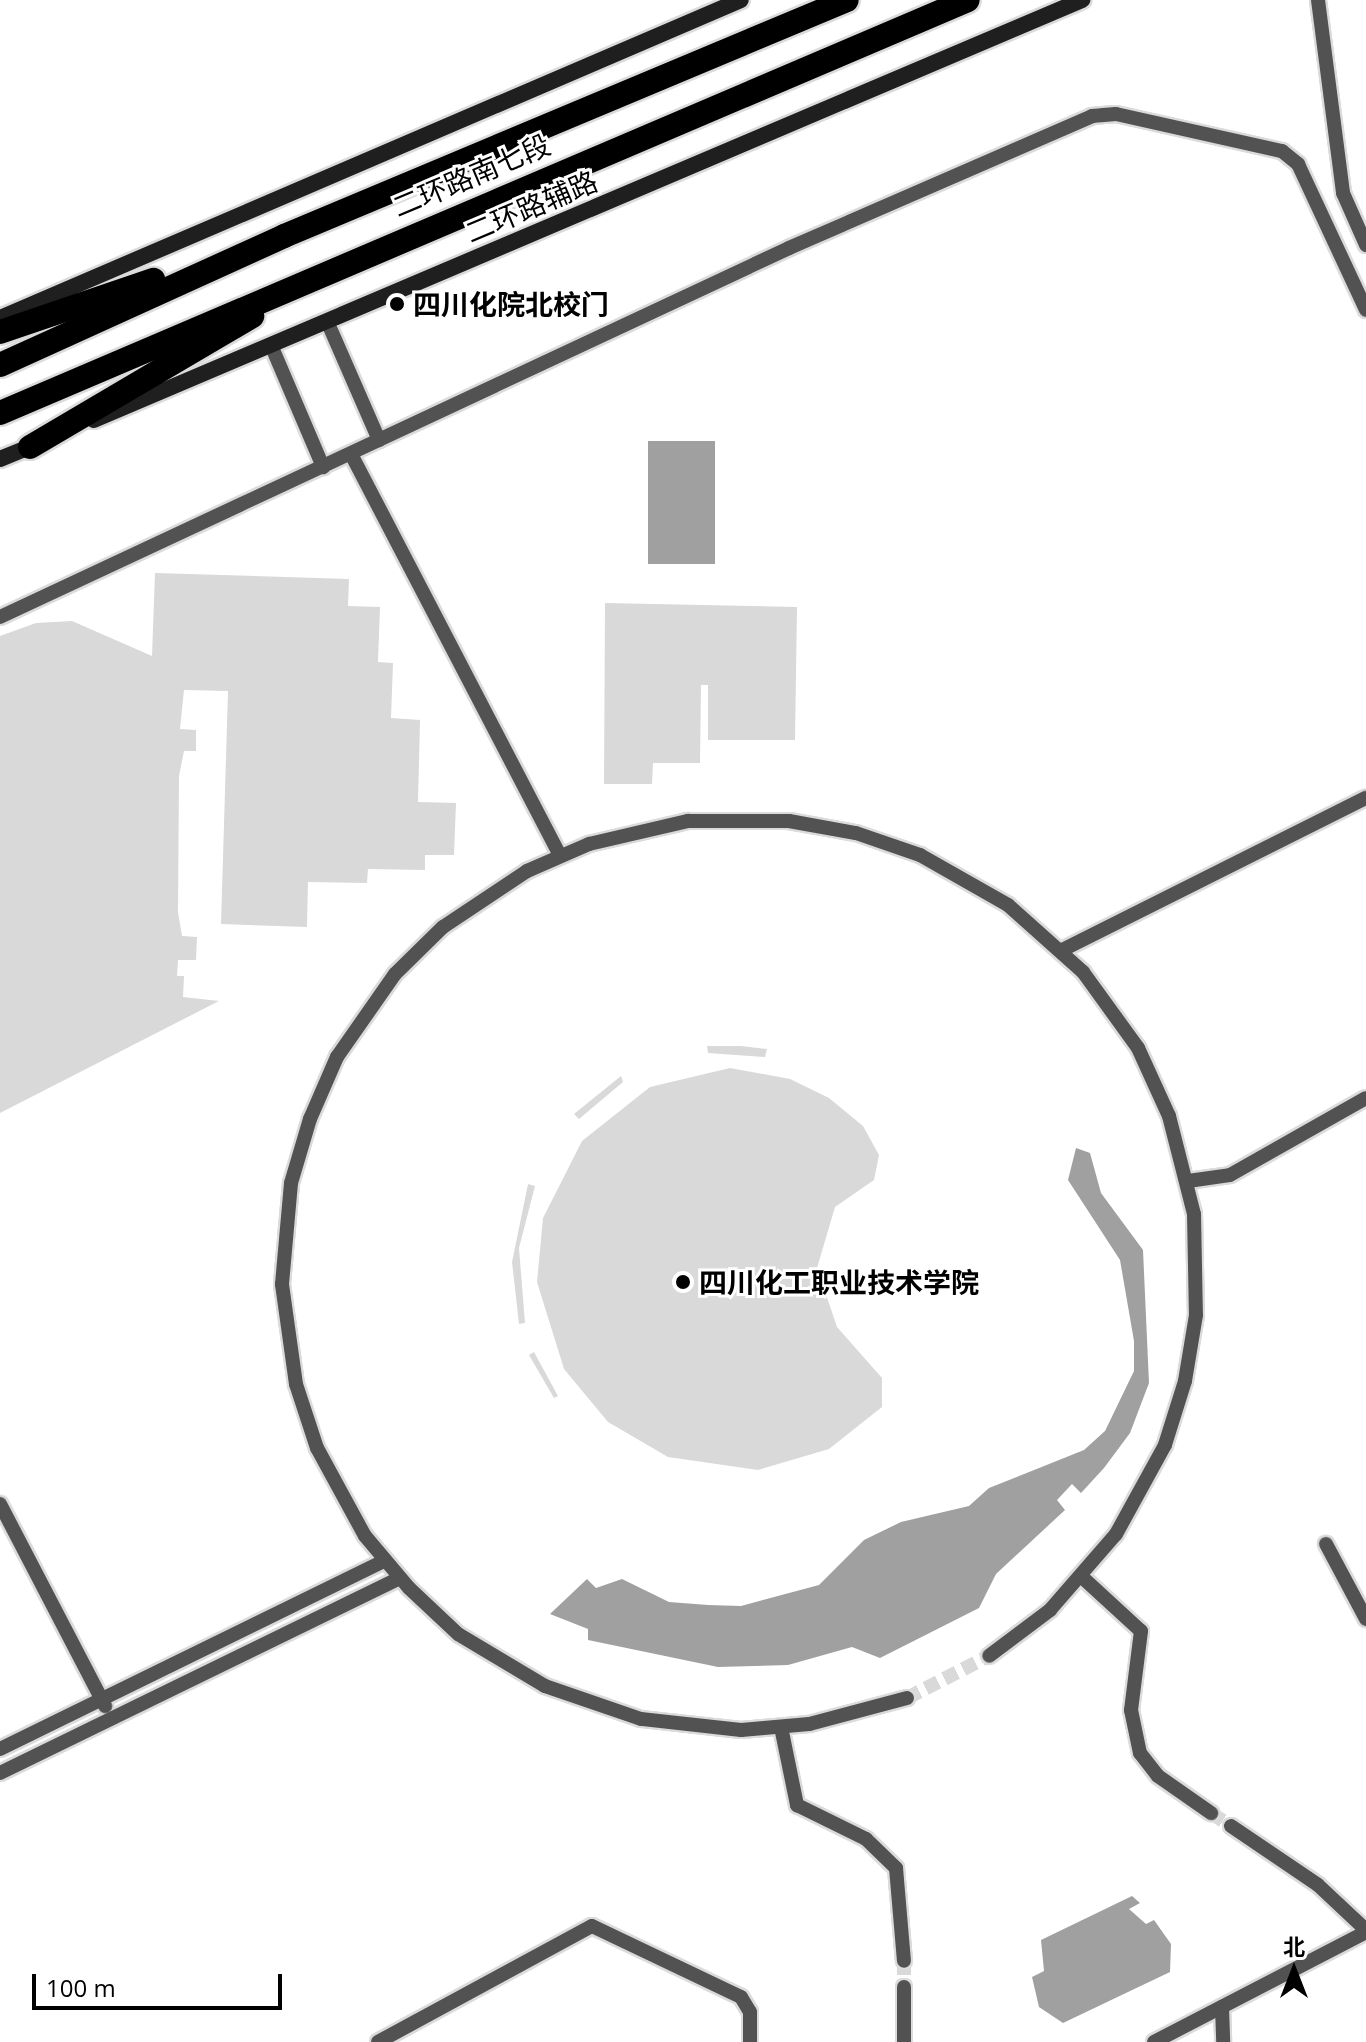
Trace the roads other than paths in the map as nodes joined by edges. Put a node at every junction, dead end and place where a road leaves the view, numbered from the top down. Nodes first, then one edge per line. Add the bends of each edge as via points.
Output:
1 (741, 0) edge
2 (847, 0) edge
3 (968, 0) edge
4 (1082, 0) edge
5 (1318, 0) edge
6 (284, 236) junction
7 (1366, 245) edge
8 (348, 259) junction
9 (1366, 310) edge
10 (0, 318) edge
11 (327, 321) junction
12 (0, 332) edge
13 (271, 345) junction
14 (0, 365) edge
15 (0, 413) edge
16 (379, 440) junction
17 (30, 447) junction
18 (351, 454) junction
19 (0, 459) edge
20 (323, 467) junction
21 (0, 617) edge
22 (1366, 798) edge
23 (560, 855) junction
24 (1062, 950) junction
25 (1366, 1098) edge
26 (1188, 1181) junction
27 (0, 1504) edge
28 (1326, 1544) dead end
29 (384, 1561) junction
30 (1082, 1577) junction
31 (399, 1578) junction
32 (1366, 1619) edge
33 (989, 1656) tunnel mouth
34 (907, 1698) tunnel mouth
35 (101, 1700) junction
36 (111, 1719) junction
37 (781, 1727) junction
38 (0, 1749) edge
39 (0, 1773) edge
40 (1211, 1813) tunnel mouth
41 (1231, 1826) tunnel mouth
42 (1366, 1931) edge
43 (904, 1961) tunnel mouth
44 (904, 1987) tunnel mouth
45 (1222, 2007) junction
46 (378, 2042) edge
47 (750, 2042) edge
48 (904, 2042) edge
49 (1154, 2042) edge
50 (1223, 2042) edge

1 - 10 main road
2 - 6 highway, 二环路南七段
3 - 8 highway, 二环路南七段
4 - 11 main road, 二环路辅路
5 - 7 street via 1343,193
6 - 12 highway
6 - 14 highway, 二环路南七段
8 - 15 highway, 二环路南七段
8 - 17 highway
9 - 16 street via 1298,164 1282,151 1116,114 1092,116
11 - 13 main road, 二环路辅路
11 - 16 street
13 - 17 main road, 二环路辅路
13 - 20 street
16 - 18 street
17 - 19 main road, 二环路辅路
18 - 20 street
18 - 23 street
20 - 21 street
22 - 24 street
23 - 24 street via 688,821 823,826 950,869
23 - 29 street via 470,906 395,974 337,1057 299,1151 283,1250 291,1362 331,1478
24 - 26 street via 1142,1055
25 - 26 street via 1230,1175
26 - 30 street via 1198,1281 1185,1381 1151,1476
27 - 35 street
28 - 32 street
29 - 31 street
29 - 35 street
30 - 33 street
30 - 40 street via 1141,1631 1131,1710 1140,1753 1158,1776
31 - 36 street
31 - 37 street via 486,1653 576,1699 674,1725
34 - 37 street
35 - 36 street
35 - 38 street
36 - 39 street
37 - 43 street via 797,1805 866,1839 896,1868
41 - 42 street via 1318,1885
42 - 45 street
44 - 48 street
45 - 49 street
45 - 50 street
46 - 47 street via 592,1926 741,1997 750,2012

